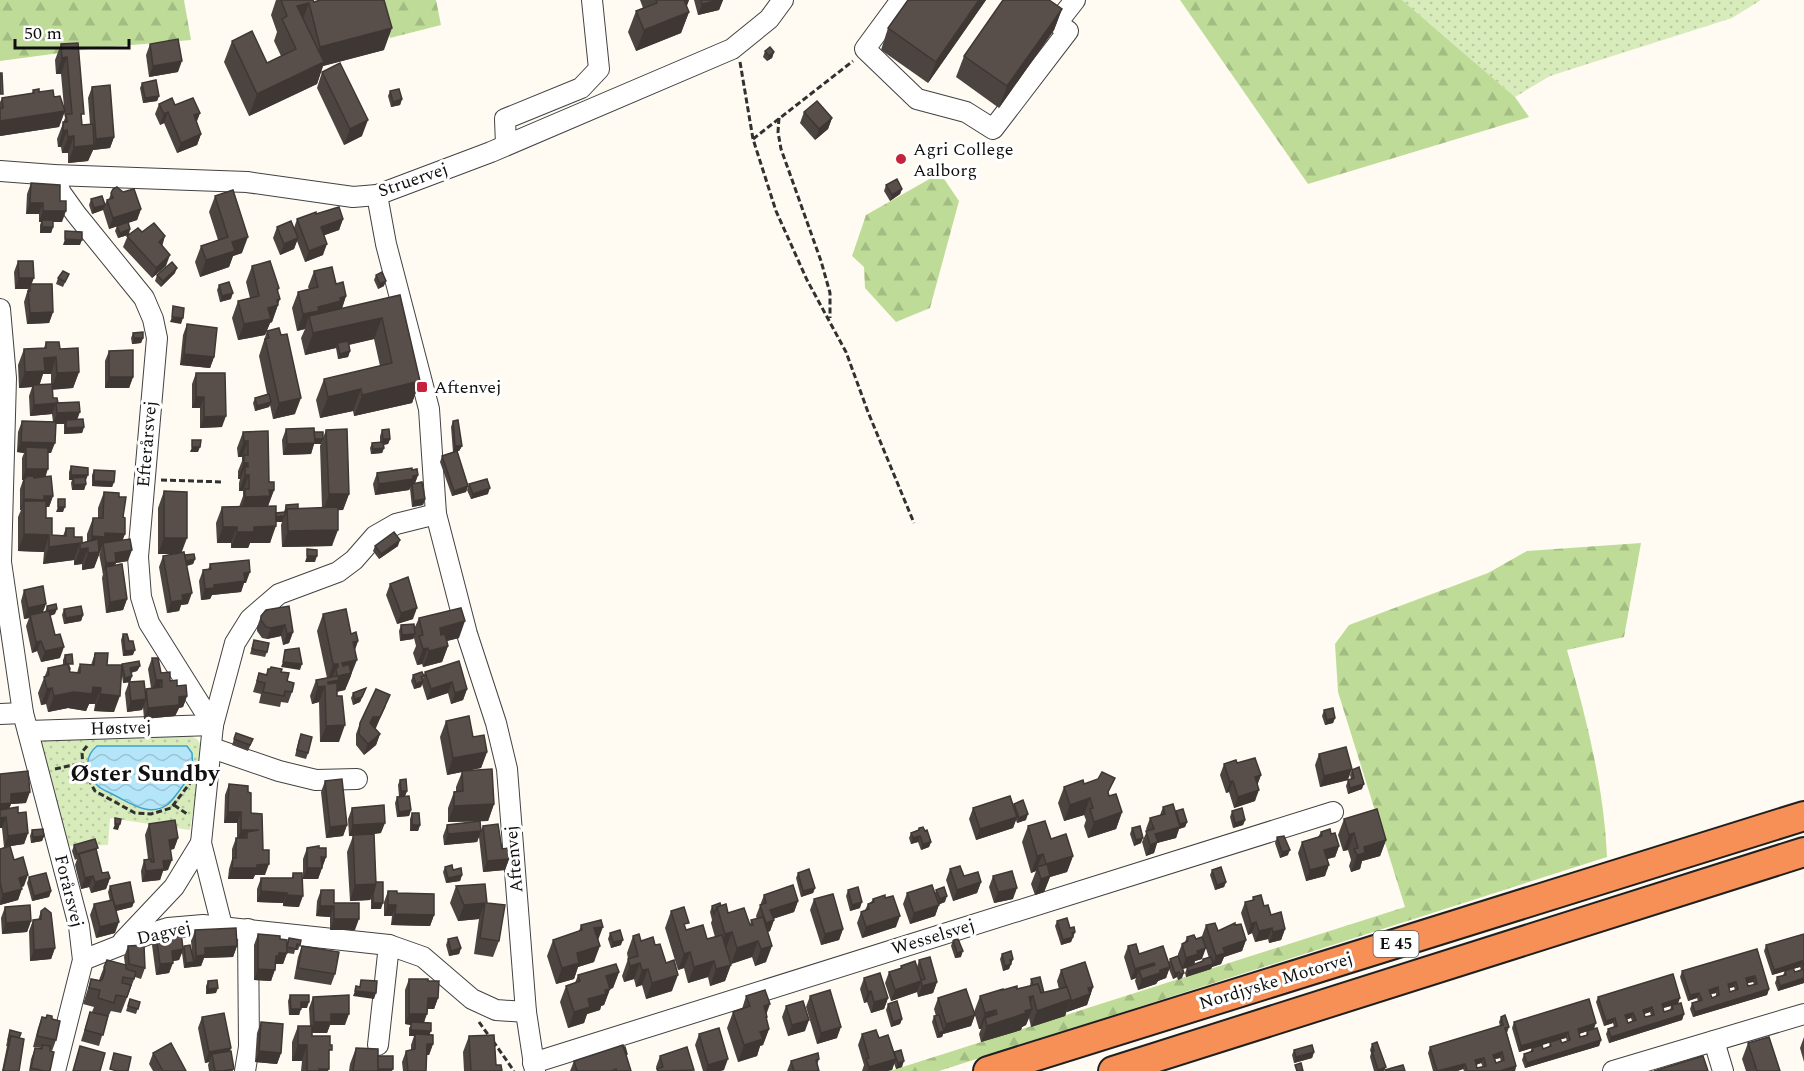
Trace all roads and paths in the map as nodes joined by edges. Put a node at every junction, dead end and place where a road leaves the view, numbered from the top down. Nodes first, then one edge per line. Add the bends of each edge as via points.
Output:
1 (592, 0) edge
2 (783, 0) edge
3 (901, 0) edge
4 (1025, 0) edge
5 (1074, 0) edge
6 (1057, 23) junction
7 (737, 45) junction
8 (865, 49) junction
9 (779, 118) junction
10 (753, 140) junction
11 (506, 145) junction
12 (0, 171) edge
13 (54, 175) junction
14 (377, 195) junction
15 (0, 309) edge
16 (830, 320) junction
17 (144, 480) junction
18 (224, 482) dead end
19 (436, 514) junction
20 (914, 523) dead end
21 (2, 581) edge
22 (0, 714) edge
23 (26, 722) junction
24 (213, 725) junction
25 (90, 742) dead end
26 (212, 748) junction
27 (82, 763) junction
28 (38, 772) junction
29 (193, 779) dead end
30 (357, 779) dead end
31 (1333, 812) dead end
32 (1804, 816) edge
33 (201, 843) junction
34 (1804, 852) edge
35 (222, 926) junction
36 (248, 928) junction
37 (119, 945) junction
38 (389, 945) junction
39 (83, 960) junction
40 (472, 999) junction
41 (526, 1012) junction
42 (1804, 1014) edge
43 (1714, 1041) junction
44 (378, 1045) dead end
45 (534, 1067) edge
46 (55, 1071) edge
47 (245, 1071) edge
48 (514, 1071) edge
49 (988, 1071) edge
50 (1113, 1071) edge
51 (1613, 1071) edge
52 (1723, 1071) edge

1 - 11 street via 599,69 581,88 505,119
2 - 7 street, Struervej via 769,19
3 - 8 street
4 - 6 street
5 - 6 street
6 - 8 street via 1068,31 993,129 966,112 917,99
7 - 10 path
7 - 11 street, Struervej
8 - 9 path
9 - 10 path
9 - 16 path via 781,149 830,293
10 - 16 path via 790,245
11 - 14 street, Struervej
12 - 13 street, Struervej
13 - 14 street, Struervej via 247,182 353,196
13 - 17 street, Efterårsvej via 71,207 144,298 153,319 157,338
14 - 19 street, Aftenvej via 429,409
15 - 21 street, Forårsvej via 6,378
16 - 20 path
17 - 18 path
17 - 24 street, Efterårsvej via 138,557 141,597 149,623
19 - 24 street via 396,524 375,536 338,572 279,594 250,618 235,643
19 - 41 street, Aftenvej via 507,769
21 - 23 street, Forårsvej
22 - 23 street
23 - 24 street, Høstvej
23 - 28 street, Forårsvej
24 - 26 street
25 - 27 path via 82,752
26 - 30 street via 316,780
26 - 33 street
27 - 28 path
27 - 29 path via 95,791 135,813 151,814 171,808
28 - 39 street, Forårsvej via 79,926
31 - 45 street, Wesselsvej
32 - 49 highway, Nordjyske Motorvej / E 45
33 - 35 street
33 - 37 street via 174,887
34 - 50 highway, Nordjyske Motorvej / E 45
35 - 36 street, Dagvej
35 - 37 street, Dagvej via 168,928
36 - 38 street, Dagvej
36 - 47 street via 249,1047
37 - 39 street, Dagvej
38 - 40 street, Dagvej via 423,957
38 - 44 street
39 - 46 street, Forårsvej
40 - 41 street, Dagvej via 496,1010
40 - 48 path via 471,1010
41 - 45 street, Aftenvej
42 - 43 street
43 - 51 street
43 - 52 street

